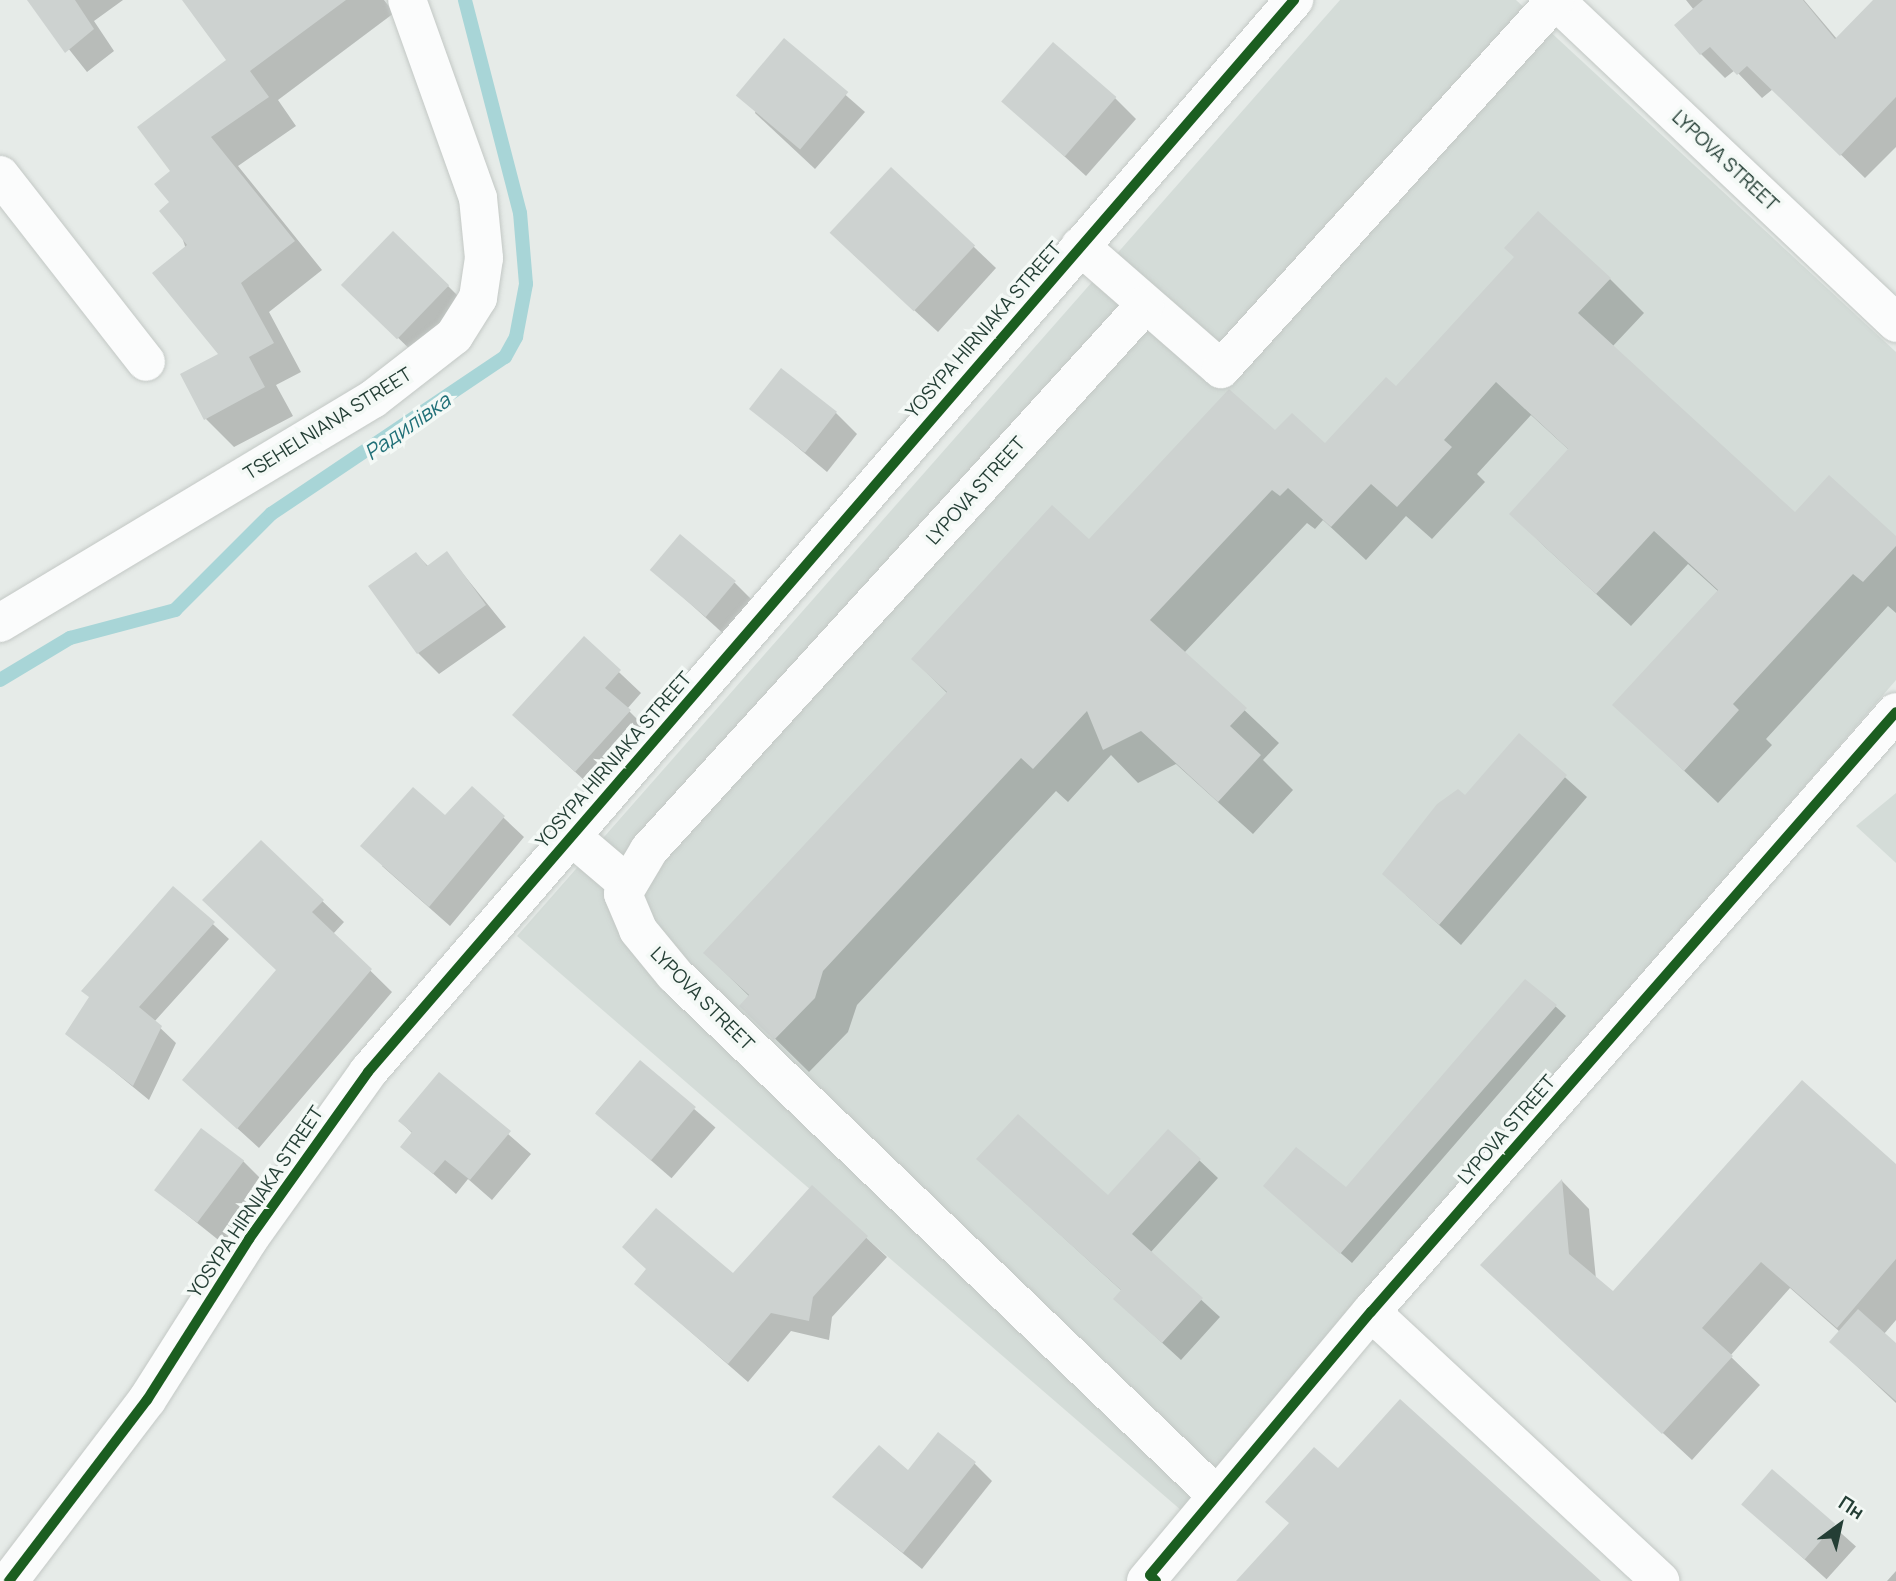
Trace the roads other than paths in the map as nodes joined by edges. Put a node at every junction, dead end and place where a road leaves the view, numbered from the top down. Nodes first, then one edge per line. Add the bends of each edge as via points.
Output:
1 (407, 0) edge
2 (1294, 0) edge
3 (1555, 0) edge
4 (0, 175) edge
5 (1080, 246) junction
6 (1145, 305) junction
7 (1896, 323) edge
8 (146, 362) dead end
9 (0, 623) edge
10 (1896, 712) edge
11 (571, 836) junction
12 (625, 882) junction
13 (1371, 1312) junction
14 (1216, 1495) junction
15 (1151, 1579) edge
16 (9, 1581) edge
17 (1660, 1581) edge

1 - 9 street, TSEHELNIANA STREET via 478,198 484,258 478,298 454,336 373,399
2 - 5 street, YOSYPA HIRNIAKA STREET
3 - 6 street via 1221,369
3 - 7 street, LYPOVA STREET
4 - 8 street
5 - 6 street
5 - 11 street, YOSYPA HIRNIAKA STREET
6 - 12 street, LYPOVA STREET
10 - 13 street, LYPOVA STREET
11 - 12 street
11 - 16 street, YOSYPA HIRNIAKA STREET via 341,1107 147,1400
12 - 14 street, LYPOVA STREET via 625,906 668,968
13 - 14 street, LYPOVA STREET
13 - 17 street
14 - 15 street, LYPOVA STREET

